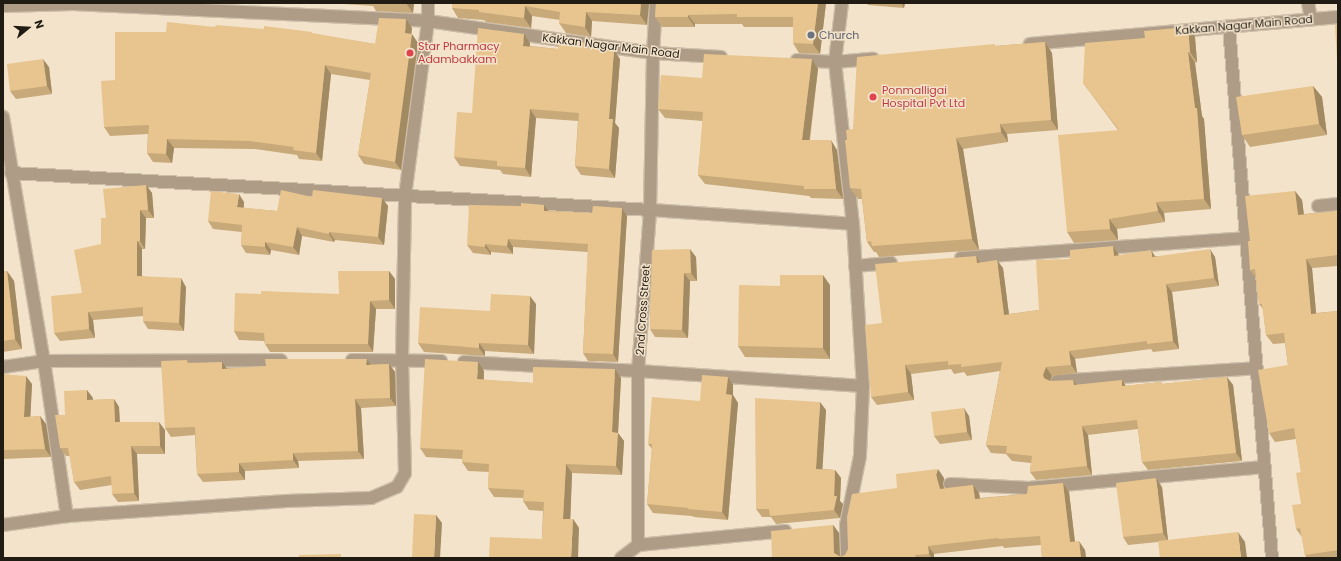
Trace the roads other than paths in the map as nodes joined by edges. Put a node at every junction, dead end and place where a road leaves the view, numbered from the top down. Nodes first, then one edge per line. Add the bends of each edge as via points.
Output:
1 (428, 3) edge
2 (656, 3) edge
3 (842, 3) edge
4 (1308, 3) edge
5 (3, 6) edge
6 (1338, 17) edge
7 (1311, 19) junction
8 (428, 21) junction
9 (1229, 27) junction
10 (1017, 46) edge
11 (653, 53) junction
12 (732, 57) edge
13 (883, 58) edge
14 (788, 60) edge
15 (835, 62) junction
16 (3, 117) edge
17 (11, 173) junction
18 (405, 196) junction
19 (1338, 204) edge
20 (1318, 206) dead end
21 (650, 210) junction
22 (853, 224) junction
23 (1245, 238) junction
24 (951, 259) edge
25 (903, 262) edge
26 (855, 266) junction
27 (402, 359) junction
28 (291, 360) edge
29 (338, 360) edge
30 (44, 361) junction
31 (3, 367) edge
32 (1256, 368) junction
33 (638, 371) junction
34 (1056, 382) edge
35 (862, 386) junction
36 (1264, 467) junction
37 (950, 484) dead end
38 (67, 516) junction
39 (3, 525) edge
40 (846, 525) junction
41 (831, 526) edge
42 (800, 529) edge
43 (638, 545) junction
44 (621, 558) edge
45 (847, 558) edge
46 (1272, 558) edge

1 - 8 street
2 - 11 street, 2nd Cross Street
3 - 15 street
4 - 7 street
5 - 8 street, Kakkan Nagar Main Road via 73,4
6 - 7 street, Kakkan Nagar Main Road
7 - 9 street, Kakkan Nagar Main Road
8 - 11 street, Kakkan Nagar Main Road
8 - 18 street
9 - 10 street, Kakkan Nagar Main Road
9 - 23 street
11 - 12 street, Kakkan Nagar Main Road
11 - 21 street, 2nd Cross Street
13 - 15 street
14 - 15 street
15 - 22 street
16 - 17 street
17 - 18 street
17 - 30 street
18 - 21 street
18 - 27 street
19 - 20 street
21 - 22 street
21 - 33 street, 2nd Cross Street
22 - 26 street
23 - 24 street
23 - 32 street
25 - 26 street
26 - 35 street
27 - 29 street
27 - 33 street
27 - 38 street via 405,473 397,487 371,498 286,501
28 - 30 street
30 - 31 street
30 - 38 street
32 - 34 street
32 - 36 street
33 - 35 street
33 - 43 street, 2nd Cross Street
35 - 40 street via 860,456
36 - 37 street via 1029,488
36 - 46 street
38 - 39 street
40 - 41 street
40 - 45 street
42 - 43 street
43 - 44 street

